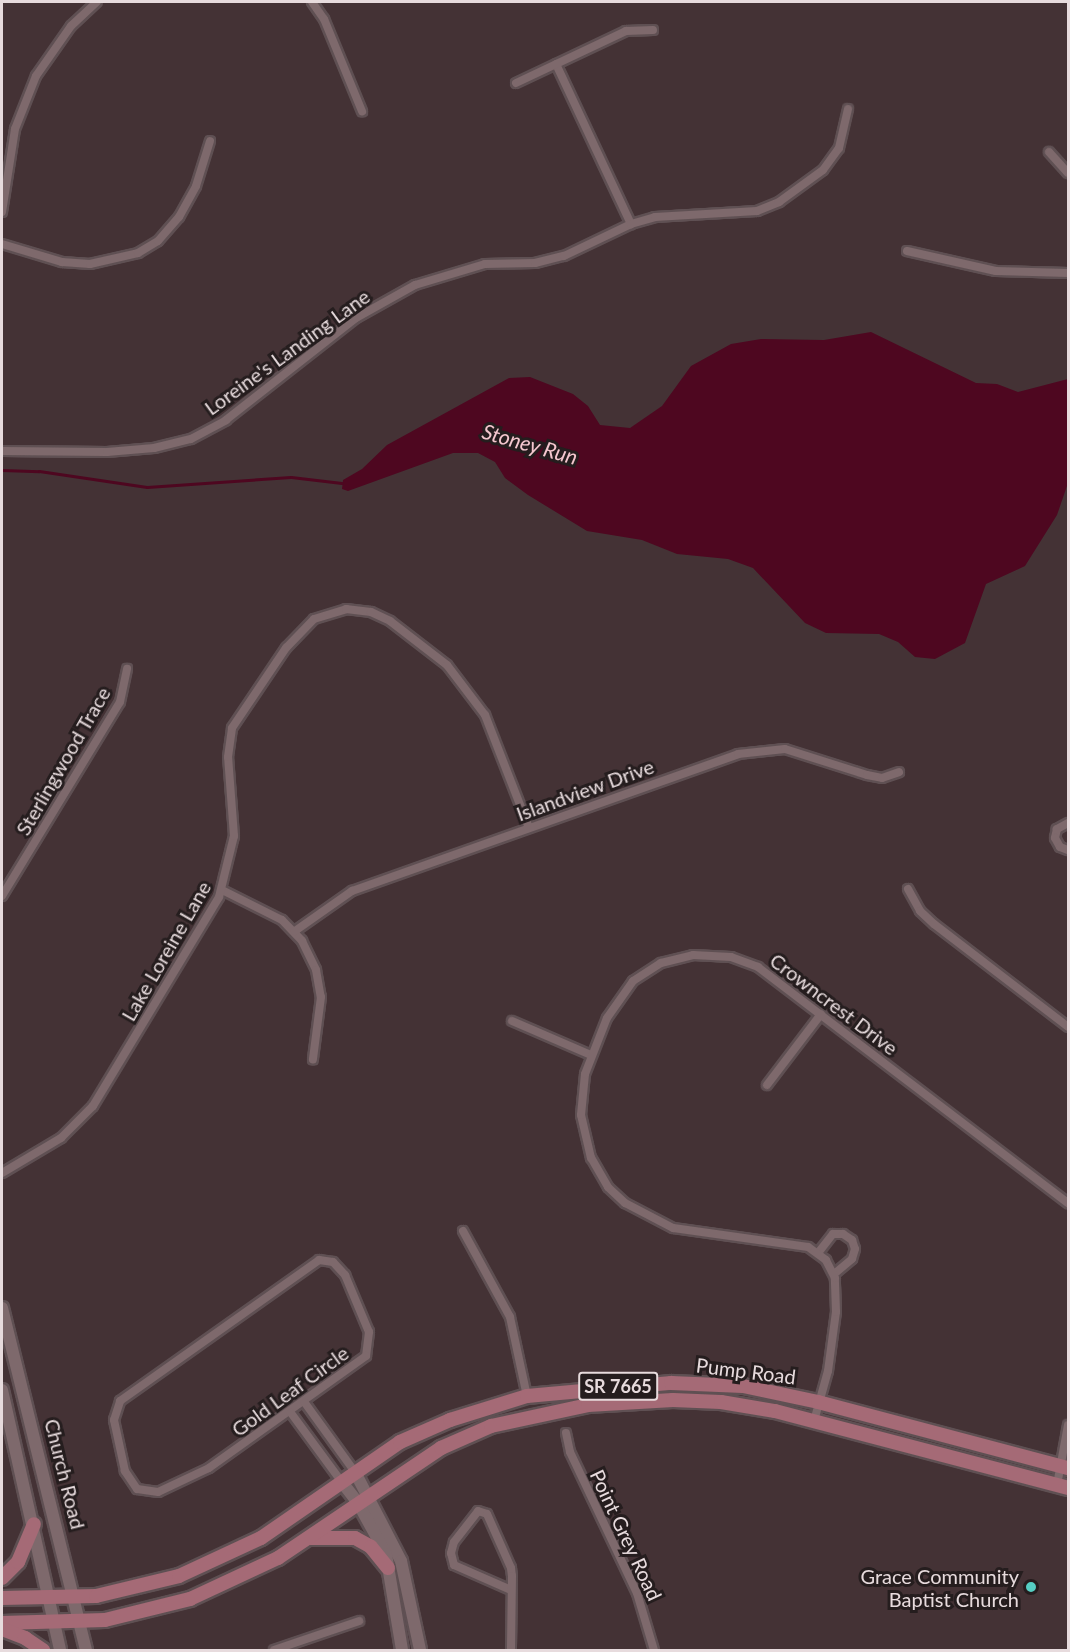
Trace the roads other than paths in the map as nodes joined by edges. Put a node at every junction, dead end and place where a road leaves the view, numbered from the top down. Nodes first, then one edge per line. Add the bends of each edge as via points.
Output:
1 (94, 2) edge
2 (312, 2) edge
3 (653, 30) dead end
4 (556, 64) junction
5 (516, 83) dead end
6 (848, 109) dead end
7 (362, 111) dead end
8 (210, 141) dead end
9 (1049, 152) dead end
10 (1068, 173) edge
11 (2, 212) edge
12 (631, 224) junction
13 (2, 244) edge
14 (907, 251) dead end
15 (1068, 273) edge
16 (2, 451) edge
17 (127, 669) dead end
18 (899, 772) dead end
19 (1068, 823) edge
20 (529, 828) junction
21 (1068, 850) edge
22 (908, 889) dead end
23 (222, 890) junction
24 (2, 896) edge
25 (295, 931) junction
26 (821, 1014) junction
27 (512, 1021) dead end
28 (1068, 1027) edge
29 (591, 1055) junction
30 (313, 1059) dead end
31 (767, 1085) dead end
32 (2, 1173) edge
33 (1067, 1200) edge
34 (463, 1231) dead end
35 (818, 1253) junction
36 (834, 1274) junction
37 (2, 1308) edge
38 (2, 1390) edge
39 (527, 1396) junction
40 (818, 1402) junction
41 (305, 1403) junction
42 (291, 1413) junction
43 (813, 1421) junction
44 (1068, 1425) edge
45 (566, 1433) dead end
46 (1065, 1467) edge
47 (355, 1472) junction
48 (341, 1481) junction
49 (1063, 1486) edge
50 (363, 1499) junction
51 (34, 1524) junction
52 (307, 1538) junction
53 (388, 1568) junction
54 (2, 1578) edge
55 (511, 1590) junction
56 (2, 1598) edge
57 (75, 1598) junction
58 (50, 1599) junction
59 (359, 1621) dead end
60 (80, 1622) junction
61 (2, 1623) edge
62 (55, 1624) junction
63 (2, 1629) edge
64 (305, 1640) junction
65 (43, 1650) edge
66 (60, 1650) edge
67 (86, 1650) edge
68 (274, 1650) edge
69 (309, 1650) edge
70 (402, 1650) edge
71 (420, 1650) edge
72 (511, 1650) edge
73 (654, 1650) edge

1 - 11 street via 50,52 27,96 13,141
2 - 7 street via 324,19
3 - 4 street via 626,31
4 - 5 street
4 - 12 street
6 - 12 street, Loreine's Landing Lane via 843,136 833,158 806,185 779,202 748,212 655,218
8 - 13 street via 196,186 179,217 158,240 138,253 90,264 62,262
9 - 10 street
12 - 16 street, Loreine's Landing Lane via 564,256 535,263 485,264 415,285 356,318 226,420 191,439 154,448 106,452
14 - 15 street via 996,271
17 - 24 street, Sterlingwood Trace via 120,702
18 - 20 street, Islandview Drive via 882,778 801,752 755,750 725,757
19 - 21 street via 1057,829 1055,838 1060,847
20 - 23 street, Lake Loreine Lane via 485,715 447,665 386,618 361,610 333,611 302,630 250,697 232,728 228,757 234,836
20 - 25 street, Islandview Drive via 352,891
22 - 28 street via 920,911 934,924
23 - 25 street via 260,906
23 - 32 street, Lake Loreine Lane via 93,1106 61,1138
25 - 30 street via 319,982 321,1008
26 - 29 street, Crowncrest Drive via 749,963 716,954 682,956 661,963 633,981 614,1006
26 - 31 street
26 - 33 street, Crowncrest Drive
27 - 29 street
29 - 35 street, Crowncrest Drive via 581,1089 583,1130 601,1177 625,1203 673,1228 808,1247
34 - 39 street via 510,1317
35 - 36 street
35 - 36 street via 833,1234 843,1234 852,1240 852,1259
36 - 40 street via 835,1320
37 - 57 main road, Church Road
38 - 51 main road
39 - 40 main road, Pump Road / SR 7665 via 615,1386 713,1383
39 - 47 main road, Pump Road / SR 7665 via 422,1431
40 - 43 street
40 - 46 main road, Pump Road / SR 7665
41 - 42 street, Gold Leaf Circle
41 - 42 street, Gold Leaf Circle via 360,1363 370,1348 369,1332 345,1275 328,1260 312,1262 127,1395 113,1414 128,1478 137,1489 151,1493 209,1468
41 - 47 street
42 - 48 street
43 - 49 main road, Pump Road / SR 7665
43 - 50 main road, Pump Road / SR 7665 via 775,1411 703,1401 632,1402 557,1410 465,1437 405,1468
44 - 46 street
45 - 73 street, Point Grey Road via 570,1452 637,1593
46 - 49 street
47 - 48 main road, Pump Road
47 - 50 main road
48 - 50 main road
48 - 57 main road, Pump Road via 261,1538 206,1565 127,1591
50 - 52 main road, Pump Road
50 - 53 main road
50 - 71 main road via 400,1561
51 - 54 main road via 18,1562
51 - 58 main road
52 - 53 main road via 355,1538 371,1547
52 - 60 main road, Pump Road via 251,1572 190,1599 128,1616
53 - 70 main road via 398,1607
55 - 55 street via 511,1568 487,1514 478,1511 454,1542 454,1565
55 - 72 street
56 - 58 main road, Pump Road
57 - 58 main road, Pump Road
57 - 60 main road, Church Road
58 - 62 main road
59 - 64 street
60 - 62 main road, Pump Road
60 - 67 main road, Church Road
61 - 62 main road, Pump Road
62 - 66 main road
63 - 65 main road
64 - 68 street
64 - 69 street

